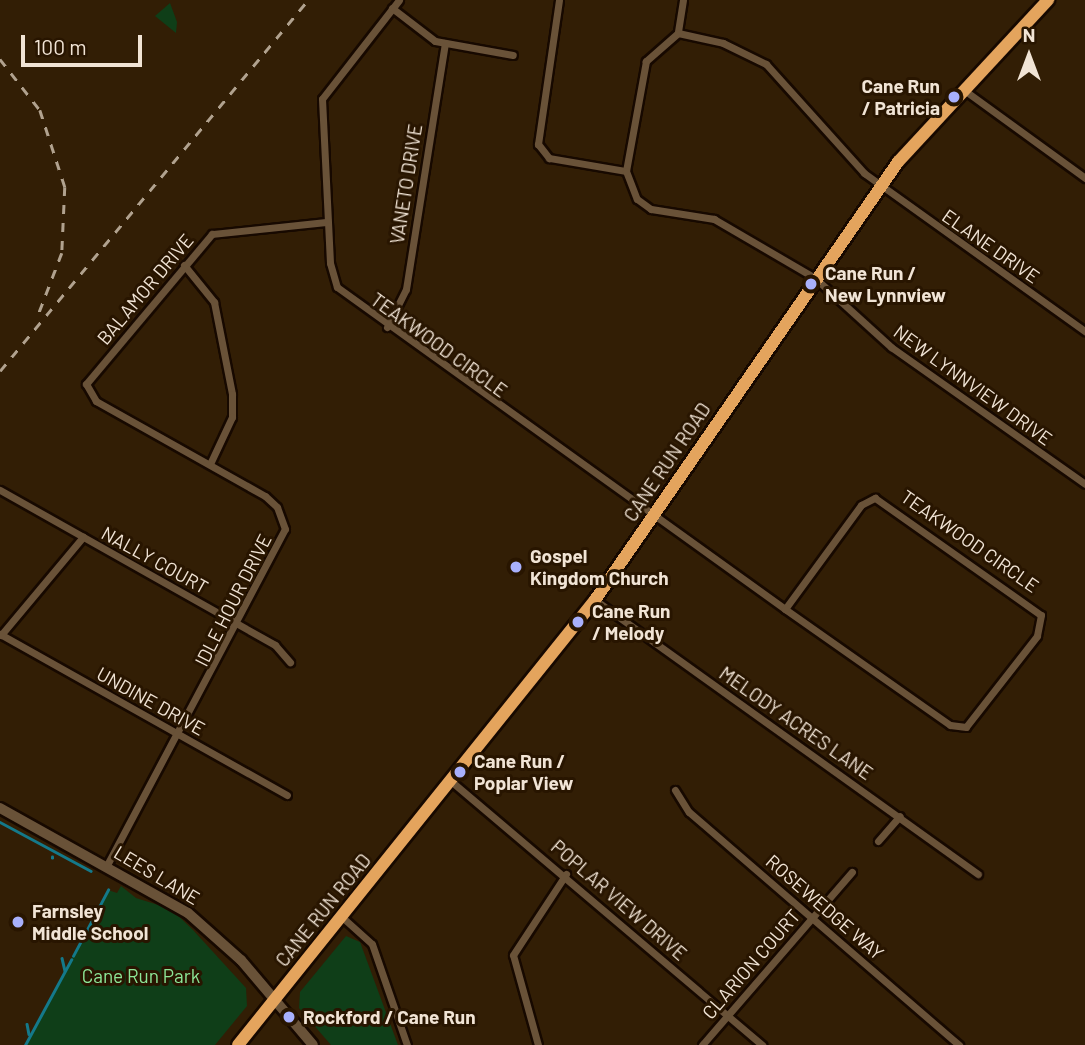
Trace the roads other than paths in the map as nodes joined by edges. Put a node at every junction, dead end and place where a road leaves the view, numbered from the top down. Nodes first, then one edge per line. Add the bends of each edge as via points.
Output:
1 (398, 0) edge
2 (559, 0) edge
3 (683, 0) edge
4 (1048, 0) edge
5 (392, 8) junction
6 (678, 33) junction
7 (444, 43) junction
8 (513, 55) dead end
9 (961, 89) junction
10 (626, 171) junction
11 (1085, 178) edge
12 (880, 186) junction
13 (327, 222) junction
14 (184, 265) junction
15 (816, 278) junction
16 (387, 327) junction
17 (1085, 331) edge
18 (87, 390) joint
19 (209, 464) junction
20 (1085, 484) edge
21 (0, 490) edge
22 (653, 516) junction
23 (83, 537) junction
24 (595, 600) junction
25 (785, 609) junction
26 (239, 624) junction
27 (1, 634) edge
28 (290, 662) dead end
29 (179, 734) junction
30 (452, 782) junction
31 (675, 790) dead end
32 (287, 795) dead end
33 (0, 808) edge
34 (900, 816) junction
35 (878, 841) dead end
36 (107, 864) junction
37 (852, 872) dead end
38 (565, 874) junction
39 (978, 874) dead end
40 (342, 917) junction
41 (813, 917) junction
42 (274, 1000) junction
43 (727, 1016) junction
44 (237, 1045) edge
45 (313, 1045) edge
46 (407, 1045) edge
47 (538, 1045) edge
48 (702, 1045) edge
49 (762, 1045) edge
50 (959, 1045) edge

1 - 5 street, TEAKWOOD CIRCLE
2 - 10 street via 538,145 549,158
3 - 6 street
4 - 9 highway, CANE RUN ROAD
5 - 7 street
5 - 13 street, TEAKWOOD CIRCLE via 321,99
6 - 10 street via 646,61
6 - 12 street, ELANE DRIVE via 723,43 766,64 807,103 840,152
7 - 8 street
7 - 16 street, VANETO DRIVE via 406,289
9 - 11 street
9 - 12 highway, CANE RUN ROAD
10 - 15 street, NEW LYNNVIEW DRIVE via 644,205 714,219
12 - 15 highway, CANE RUN ROAD
12 - 17 street, ELANE DRIVE
13 - 14 street, BALAMOR DRIVE via 221,230
13 - 16 street, TEAKWOOD CIRCLE via 337,288
14 - 18 street, BALAMOR DRIVE via 89,379
14 - 19 street via 214,302 232,394 229,427
15 - 20 street, NEW LYNNVIEW DRIVE via 891,348
15 - 22 highway, CANE RUN ROAD
16 - 22 street, TEAKWOOD CIRCLE
18 - 19 street, IDLE HOUR DRIVE
19 - 26 street, IDLE HOUR DRIVE via 265,496 284,523 281,546
21 - 23 street, NALLY COURT
22 - 24 highway, CANE RUN ROAD
22 - 25 street, TEAKWOOD CIRCLE
23 - 26 street, NALLY COURT
23 - 27 street
24 - 30 highway, CANE RUN ROAD
24 - 34 street, MELODY ACRES LANE
25 - 25 street, TEAKWOOD CIRCLE via 861,505 875,498 1033,605 1042,626 977,719 961,728
26 - 28 street, NALLY COURT
26 - 29 street, IDLE HOUR DRIVE
27 - 29 street, UNDINE DRIVE
29 - 32 street, UNDINE DRIVE
29 - 36 street, IDLE HOUR DRIVE
30 - 38 street, POPLAR VIEW DRIVE
30 - 40 highway, CANE RUN ROAD
31 - 41 street, ROSEWEDGE WAY via 690,812
33 - 36 street, LEES LANE
34 - 35 street
34 - 39 street, MELODY ACRES LANE
36 - 42 street, LEES LANE via 218,936
37 - 41 street, CLARION COURT
38 - 43 street, POPLAR VIEW DRIVE
38 - 47 street via 513,955
40 - 42 highway, CANE RUN ROAD
40 - 46 street via 372,944
41 - 43 street, CLARION COURT
41 - 50 street, ROSEWEDGE WAY
42 - 44 highway, CANE RUN ROAD
42 - 45 street, LEES LANE
43 - 48 street, CLARION COURT
43 - 49 street, POPLAR VIEW DRIVE

